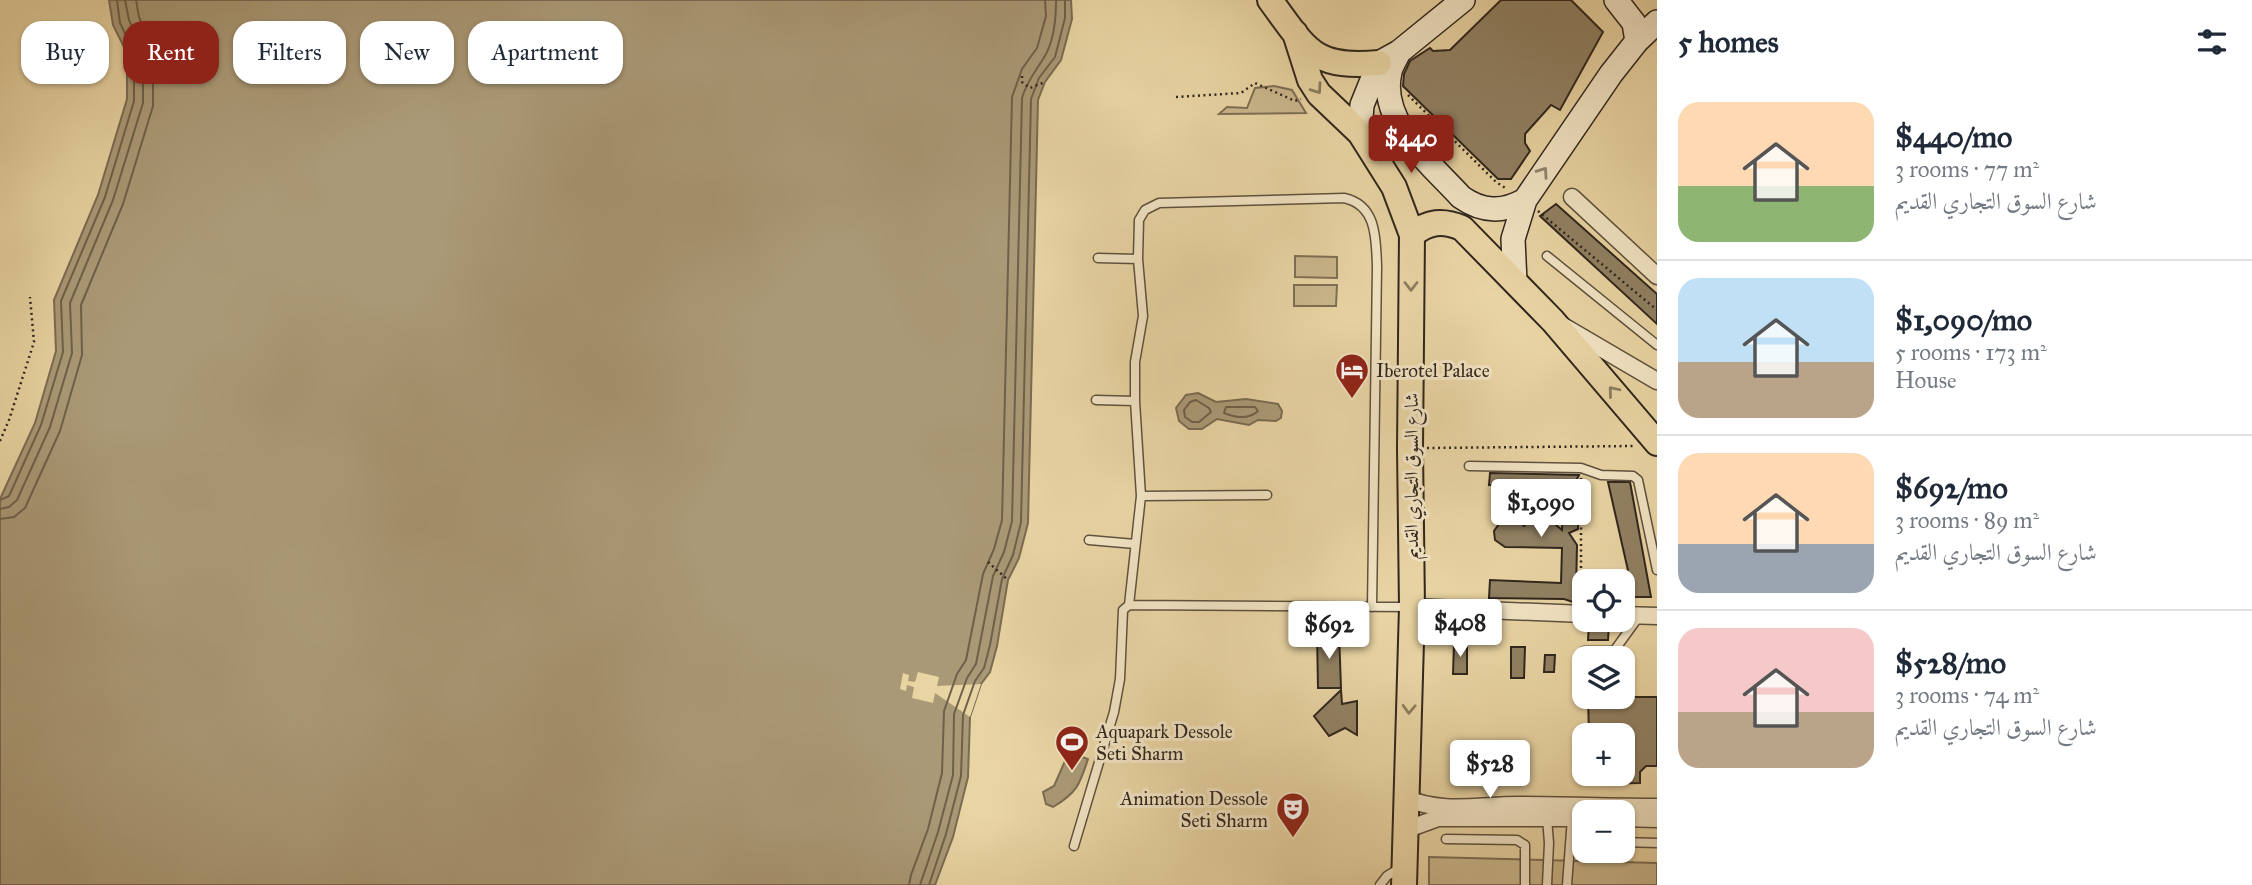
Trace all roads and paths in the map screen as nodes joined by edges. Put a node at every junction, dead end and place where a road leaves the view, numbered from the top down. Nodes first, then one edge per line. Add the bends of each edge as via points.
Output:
1 (1270, 0) edge
2 (1464, 0) edge
3 (1616, 0) edge
4 (1657, 22) edge
5 (1295, 33) junction
6 (1637, 41) junction
7 (1389, 57) junction
8 (1022, 76) dead end
9 (1045, 82) dead end
10 (1319, 94) junction
11 (1176, 97) dead end
12 (1360, 133) junction
13 (1572, 197) dead end
14 (1525, 200) junction
15 (1412, 235) junction
16 (1548, 256) dead end
17 (1098, 258) dead end
18 (1138, 258) junction
19 (1657, 276) edge
20 (1515, 282) junction
21 (30, 297) dead end
22 (1553, 321) junction
23 (1657, 345) edge
24 (1657, 381) edge
25 (1096, 400) dead end
26 (1135, 401) junction
27 (0, 441) edge
28 (1650, 445) edge
29 (1410, 448) junction
30 (1469, 466) dead end
31 (1581, 468) junction
32 (1268, 495) dead end
33 (1141, 496) junction
34 (1089, 540) dead end
35 (1135, 544) junction
36 (988, 562) dead end
37 (1582, 569) edge
38 (1657, 570) edge
39 (1008, 580) dead end
40 (1129, 605) junction
41 (1372, 607) junction
42 (1412, 607) junction
43 (1572, 614) edge
44 (1635, 615) edge
45 (1640, 615) junction
46 (1657, 616) edge
47 (1618, 646) edge
48 (1406, 798) junction
49 (1657, 807) edge
50 (1547, 818) junction
51 (1572, 818) edge
52 (1635, 818) edge
53 (1657, 818) edge
54 (1405, 830) junction
55 (1572, 835) edge
56 (1446, 839) dead end
57 (1635, 842) edge
58 (1549, 843) junction
59 (1569, 843) junction
60 (1657, 843) edge
61 (1074, 846) dead end
62 (1403, 876) edge
63 (1380, 885) edge
64 (1525, 885) edge
65 (1547, 885) edge
66 (1567, 885) edge

1 - 5 main road
2 - 7 main road
3 - 6 main road via 1634,23
4 - 6 main road
5 - 7 main road via 1329,61 1353,65
5 -> 10 main road, شارع السوق التجاري القديم via 1304,66
14 -> 6 main road
7 - 12 main road via 1362,105
7 - 14 main road via 1389,94 1397,120 1407,138 1461,197 1497,210
8 - 9 path via 1030,88
10 - 11 path via 1295,101 1255,83 1241,93
10 - 12 main road, شارع السوق التجاري القديم
12 - 15 main road, شارع السوق التجاري القديم via 1394,187
13 - 19 street
14 - 20 main road via 1513,239
15 - 20 main road via 1431,223 1462,228
15 -> 29 main road, شارع السوق التجاري القديم
16 - 23 lane
17 - 18 lane
18 - 26 lane via 1143,316 1135,362
18 - 41 lane via 1140,216 1159,204 1344,198 1358,201 1365,209 1376,243 1377,267
20 - 22 main road
21 - 27 path via 34,342
22 - 24 street
28 -> 22 main road
25 - 26 lane
26 - 33 lane
28 - 29 path
29 - 42 main road, شارع السوق التجاري القديم
30 - 31 lane
31 - 37 path
31 - 38 lane via 1638,480
32 - 33 lane
33 - 35 lane
34 - 35 lane
35 - 40 lane
36 - 39 path
40 - 41 lane
40 - 61 lane via 1123,610 1121,679 1114,712
41 - 42 lane
42 - 43 street
42 -> 48 main road, شارع السوق التجاري القديم
44 - 45 street
45 - 46 street
45 - 47 lane
48 - 49 street via 1438,807
48 - 54 main road, شارع السوق التجاري القديم
50 - 51 street
50 - 54 street via 1438,818
50 - 58 lane
52 - 53 street
54 - 62 main road, شارع السوق التجاري القديم
55 - 59 lane
56 - 64 lane via 1522,842
57 - 60 lane
58 - 59 lane
58 - 65 lane
59 - 66 lane
62 - 63 lane via 1391,873

